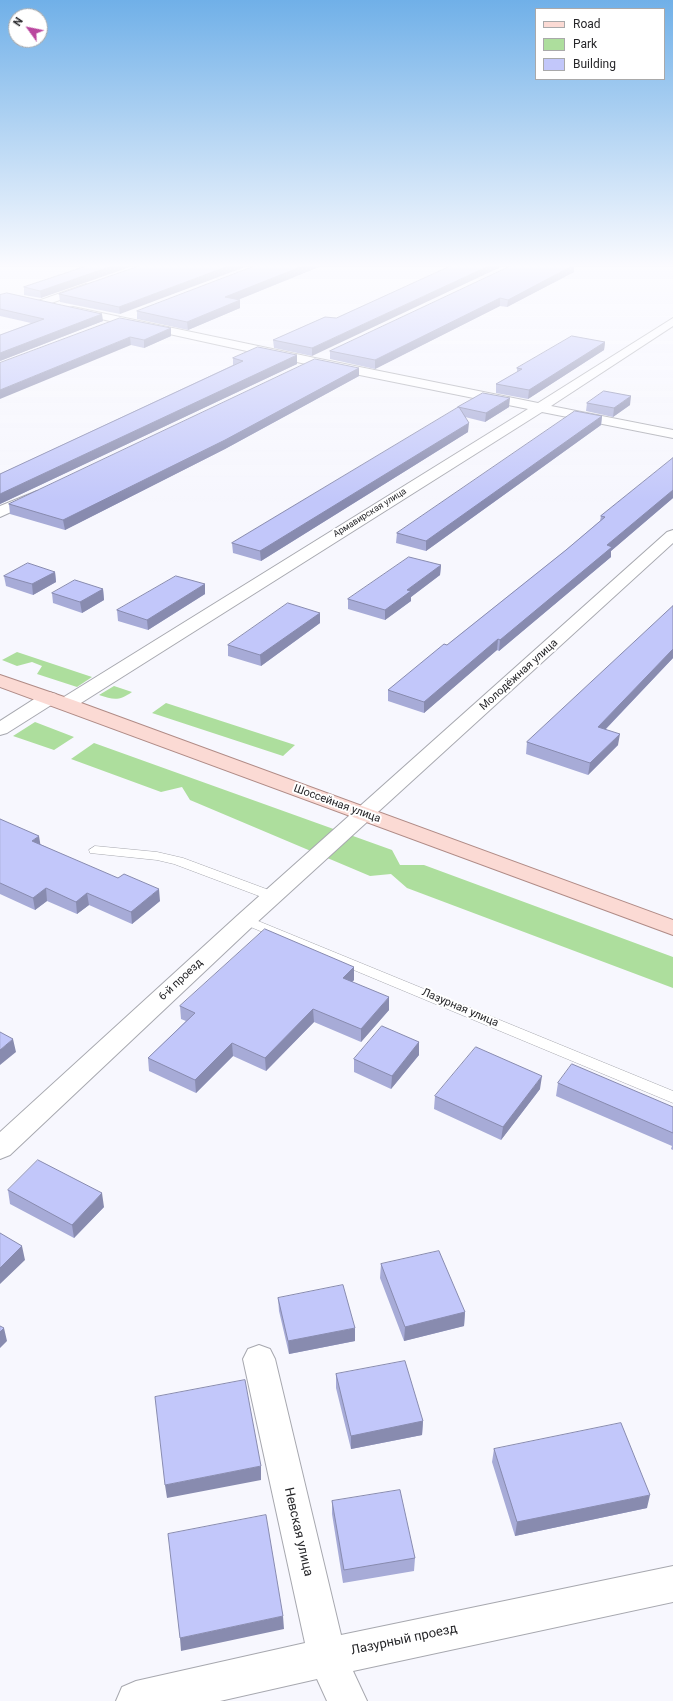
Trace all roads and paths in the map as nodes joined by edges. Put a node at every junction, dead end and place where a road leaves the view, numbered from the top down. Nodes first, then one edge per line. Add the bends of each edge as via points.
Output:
1 (227, 343) edge
2 (638, 343) edge
3 (336, 352) edge
4 (315, 362) junction
5 (300, 369) edge
6 (540, 407) junction
7 (673, 434) edge
8 (50, 489) edge
9 (0, 512) edge
10 (673, 535) edge
11 (0, 681) edge
12 (57, 701) junction
13 (0, 729) edge
14 (364, 815) junction
15 (95, 850) dead end
16 (272, 896) junction
17 (246, 920) junction
18 (673, 928) edge
19 (673, 1097) edge
20 (0, 1148) edge
21 (259, 1359) dead end
22 (673, 1584) edge
23 (327, 1656) junction
24 (136, 1701) edge
25 (347, 1701) edge

1 - 4 street
2 - 6 street, Армавирская улица
3 - 4 street
4 - 5 street
4 - 6 street
6 - 7 street
6 - 12 street, Армавирская улица
8 - 9 street
10 - 14 street, Молодёжная улица
11 - 12 main road, Шоссейная улица
12 - 13 street, Армавирская улица
12 - 14 main road, Шоссейная улица
14 - 16 street, 6-й проезд
14 - 18 main road, Шоссейная улица
15 - 16 lane via 157,856 178,861
16 - 17 street, 6-й проезд
17 - 19 lane, Лазурная улица
17 - 20 street, 6-й проезд
21 - 23 street, Невская улица
22 - 23 street, Лазурный проезд
23 - 24 street, Лазурный проезд
23 - 25 street, Невская улица

